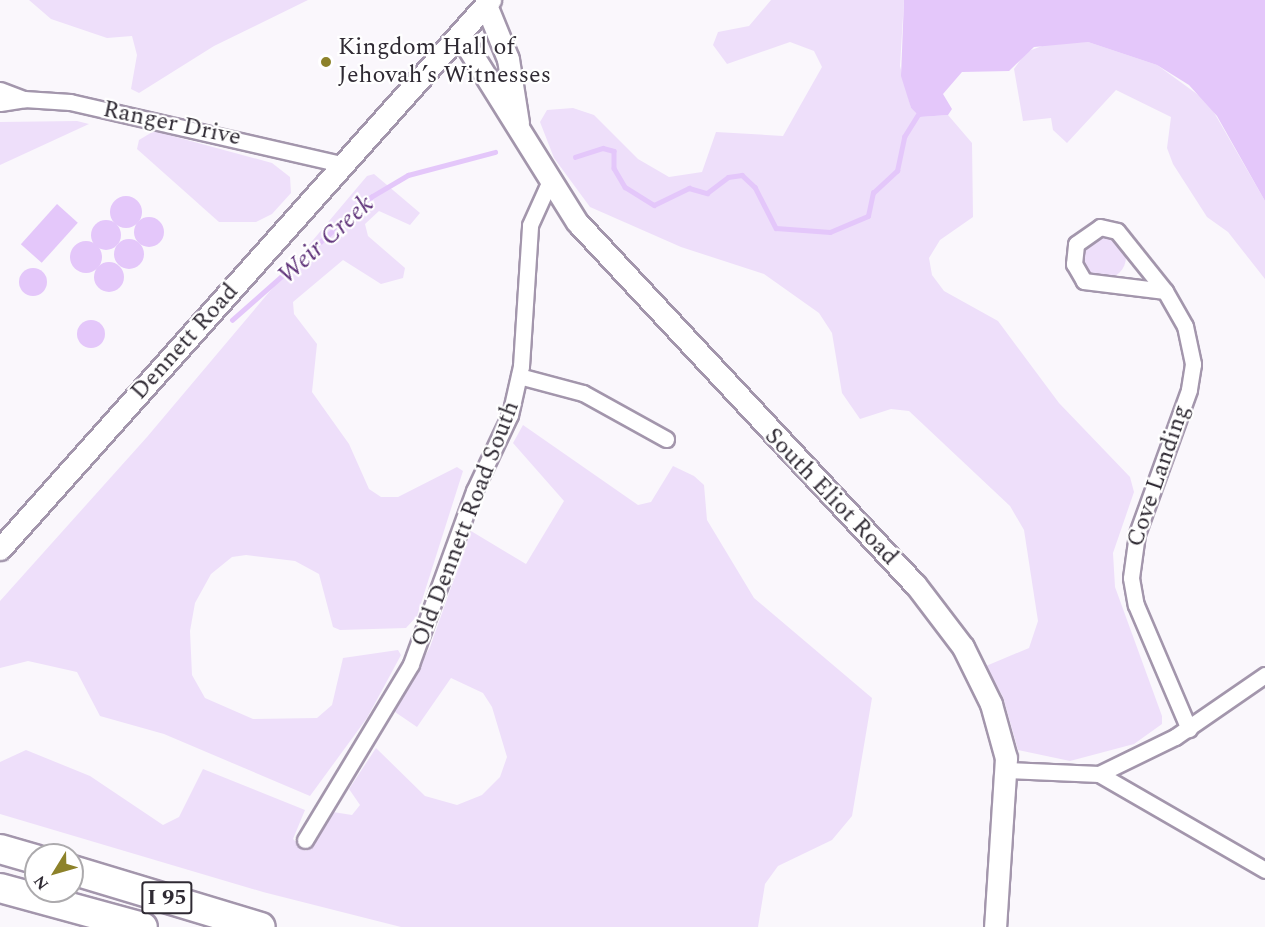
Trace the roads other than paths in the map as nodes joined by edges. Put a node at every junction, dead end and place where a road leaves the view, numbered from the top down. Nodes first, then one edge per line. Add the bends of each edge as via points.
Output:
1 (488, 2) edge
2 (460, 35) junction
3 (0, 90) edge
4 (24, 99) junction
5 (0, 103) edge
6 (518, 124) junction
7 (341, 164) junction
8 (549, 183) junction
9 (1164, 291) junction
10 (519, 376) junction
11 (666, 439) dead end
12 (0, 549) edge
13 (1265, 675) edge
14 (1189, 729) junction
15 (1007, 770) junction
16 (1099, 774) junction
17 (305, 840) dead end
18 (0, 849) edge
19 (24, 856) edge
20 (1265, 870) edge
21 (84, 874) edge
22 (0, 890) edge
23 (143, 927) edge
24 (261, 927) edge
25 (995, 927) edge

1 - 2 main road, Dennett Road
1 - 6 main road via 508,59
2 - 6 main road
2 - 7 main road, Dennett Road
3 - 4 street
4 - 5 street, Ranger Drive
4 - 7 street, Ranger Drive via 125,112
6 - 8 main road, South Eliot Road
7 - 12 main road, Dennett Road
8 - 10 street, Old Dennett Road South via 531,225
8 - 15 main road, South Eliot Road via 642,296 931,603 978,675 1000,730
9 - 9 street, Cove Landing via 1117,231 1100,227 1080,237 1074,264 1084,281
9 - 14 street, Cove Landing via 1185,326 1193,363 1189,390 1137,534 1131,578 1136,605
10 - 11 street via 583,393
10 - 17 street, Old Dennett Road South via 510,415 474,491 411,664
13 - 14 street
14 - 16 street
15 - 16 street
15 - 25 main road, South Eliot Road
16 - 20 street
18 - 19 highway
21 - 24 highway, I 95
22 - 23 highway, I 95

